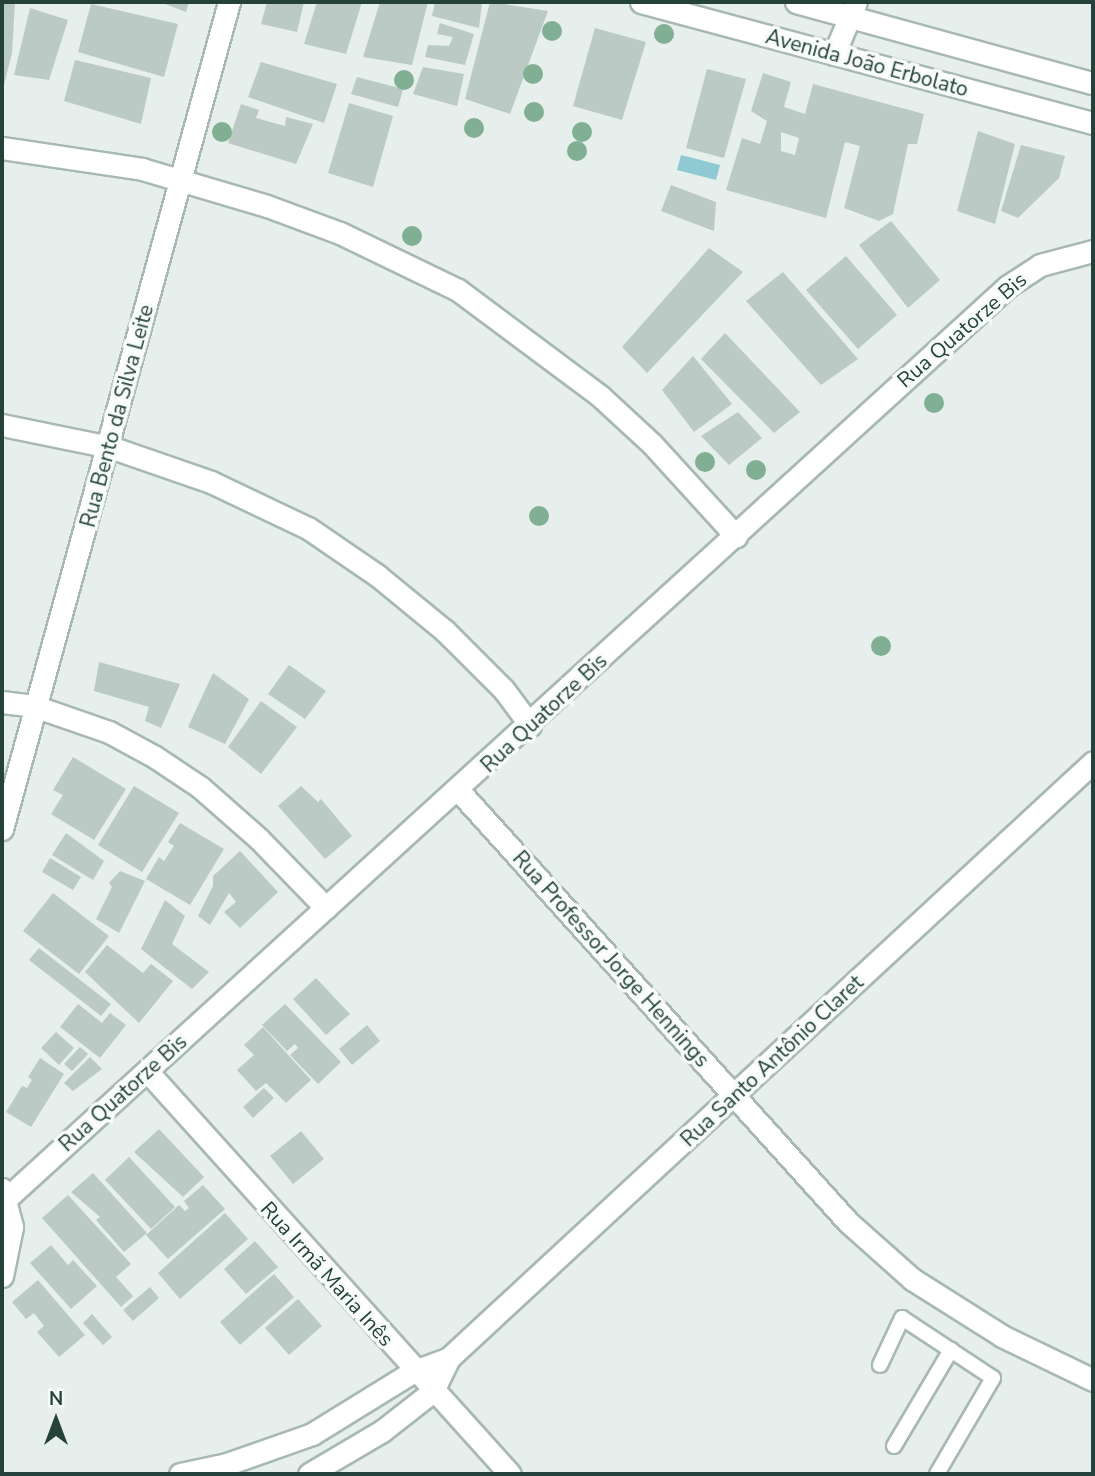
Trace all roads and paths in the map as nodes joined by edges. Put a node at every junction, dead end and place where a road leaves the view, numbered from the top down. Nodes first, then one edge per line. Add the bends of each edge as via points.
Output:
1 (229, 2) edge
2 (641, 2) edge
3 (796, 2) edge
4 (852, 10) edge
5 (834, 54) junction
6 (1093, 83) edge
7 (1093, 123) edge
8 (2, 148) edge
9 (182, 180) junction
10 (1093, 251) edge
11 (2, 425) edge
12 (110, 447) junction
13 (736, 536) junction
14 (2, 702) edge
15 (34, 706) junction
16 (530, 725) junction
17 (1093, 762) edge
18 (459, 791) junction
19 (2, 829) edge
20 (326, 908) junction
21 (147, 1071) junction
22 (734, 1096) junction
23 (4, 1194) edge
24 (2, 1276) edge
25 (951, 1350) junction
26 (449, 1358) junction
27 (880, 1365) dead end
28 (414, 1371) junction
29 (1093, 1380) edge
30 (433, 1391) junction
31 (894, 1446) dead end
32 (342, 1455) junction
33 (180, 1474) edge
34 (309, 1474) edge
35 (328, 1474) edge
36 (510, 1474) edge
37 (937, 1474) edge

1 - 9 street, Rua Bento da Silva Leite
2 - 5 street, Avenida João Erbolato
3 - 4 street, Avenida João Erbolato
4 - 5 street
4 - 6 street, Avenida João Erbolato
5 - 7 street, Avenida João Erbolato
8 - 9 street via 75,157
9 - 12 street, Rua Bento da Silva Leite
9 - 13 street via 340,233 458,290 600,396 652,444
10 - 13 street, Rua Quatorze Bis via 1040,265 1008,286
11 - 12 street
12 - 15 street, Rua Bento da Silva Leite
12 - 16 street via 211,482 308,528 378,576 445,631 504,690
13 - 16 street, Rua Quatorze Bis
14 - 15 street
15 - 19 street, Rua Bento da Silva Leite
15 - 20 street via 109,732 200,787
16 - 18 street, Rua Quatorze Bis
17 - 22 street, Rua Santo Antônio Claret
18 - 20 street, Rua Quatorze Bis
18 - 22 street, Rua Professor Jorge Hennings
20 - 21 street, Rua Quatorze Bis
21 - 23 street, Rua Quatorze Bis
21 - 28 street, Rua Irmã Maria Inês
22 - 26 street, Rua Santo Antônio Claret
22 - 29 street, Rua Professor Jorge Hennings via 848,1222 912,1279 1002,1336
23 - 24 street via 12,1227
25 - 27 lane via 902,1318
25 - 31 lane
25 - 37 lane via 993,1378
26 - 28 street, Rua Santo Antônio Claret
26 - 30 street, Rua Santo Antônio Claret
28 - 30 street, Rua Irmã Maria Inês
28 - 33 street, Rua Santo Antônio Claret via 312,1433 227,1464
30 - 32 street, Rua Santo Antônio Claret
30 - 36 street, Rua Irmã Maria Inês
32 - 34 street, Rua Santo Antônio Claret
32 - 35 street

